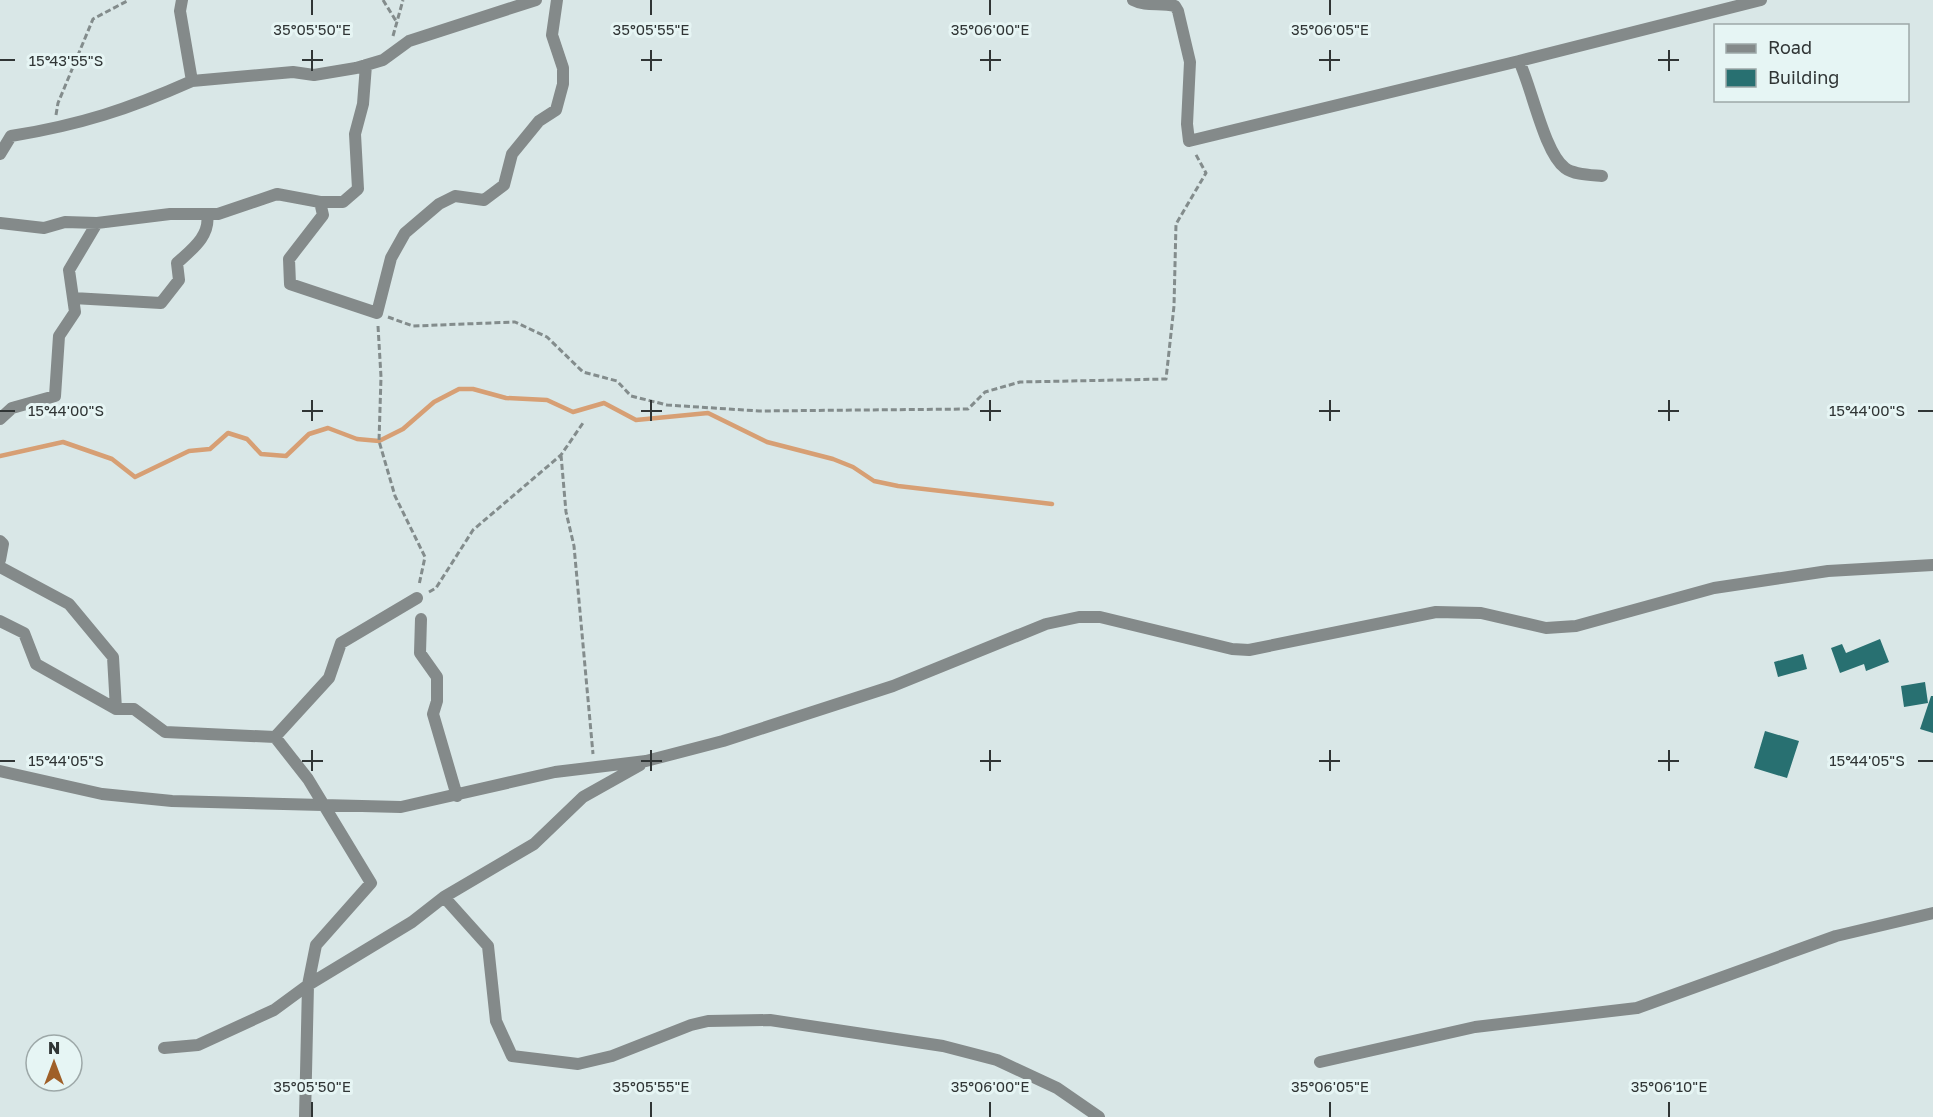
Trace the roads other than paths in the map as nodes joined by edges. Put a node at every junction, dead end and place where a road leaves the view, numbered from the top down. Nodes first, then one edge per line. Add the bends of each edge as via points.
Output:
1 (182, 0) edge
2 (536, 0) edge
3 (557, 0) edge
4 (1133, 0) edge
5 (1761, 0) edge
6 (1519, 61) junction
7 (366, 65) junction
8 (192, 81) junction
9 (0, 154) edge
10 (1602, 176) dead end
11 (320, 202) junction
12 (207, 214) junction
13 (0, 223) edge
14 (97, 223) junction
15 (73, 298) junction
16 (0, 418) edge
17 (0, 541) edge
18 (0, 560) edge
19 (1933, 565) edge
20 (0, 567) edge
21 (417, 598) road end
22 (421, 619) dead end
23 (0, 621) edge
24 (116, 710) junction
25 (275, 737) junction
26 (646, 761) junction
27 (0, 771) edge
28 (457, 796) junction
29 (323, 804) junction
30 (444, 897) junction
31 (1933, 913) edge
32 (308, 985) junction
33 (164, 1048) dead end
34 (1320, 1062) dead end
35 (305, 1117) edge
36 (1099, 1117) edge

1 - 8 street via 180,11
2 - 7 street via 409,41
3 - 11 street via 552,35 563,68 563,84 556,110 539,121 512,154 504,185 484,200 454,196 405,233 391,258 377,313 290,284 289,260 323,215
4 - 6 street via 1168,4 1178,11 1190,62 1189,141
5 - 6 street
6 - 10 street via 1545,138 1565,168
7 - 8 street via 314,75 293,72
7 - 11 street via 363,104 355,134 358,189 343,202
8 - 9 street via 138,105 54,129 11,136
11 - 12 street via 277,194 218,214
12 - 14 street via 170,214
12 - 15 street via 202,241 177,263 179,280 161,303
13 - 14 street via 44,228 65,222
14 - 15 street via 69,270
15 - 16 street via 75,312 59,336 55,396 12,408
17 - 18 street
19 - 26 street via 1828,571 1714,588 1576,626 1546,628 1481,613 1436,612 1249,650 1232,650 1100,617 1079,617 1046,624 893,686 723,741
20 - 24 street via 69,604 113,657
21 - 25 street via 340,643 329,678
22 - 28 street via 420,653 437,677 433,714
23 - 24 street via 24,633 36,664
24 - 25 street via 134,710 165,732
25 - 29 street
26 - 28 street via 555,772
26 - 30 street via 583,797 534,844
27 - 29 street via 102,794 172,801
28 - 29 street via 401,807
29 - 32 street via 371,883 316,945
30 - 32 street via 412,922
30 - 36 street via 488,946 496,1021 512,1056 578,1064 612,1056 708,1021 780,1021 943,1046 997,1060 1057,1088
31 - 34 street via 1836,936 1637,1008 1475,1027
32 - 33 street via 274,1010 198,1046
32 - 35 street

